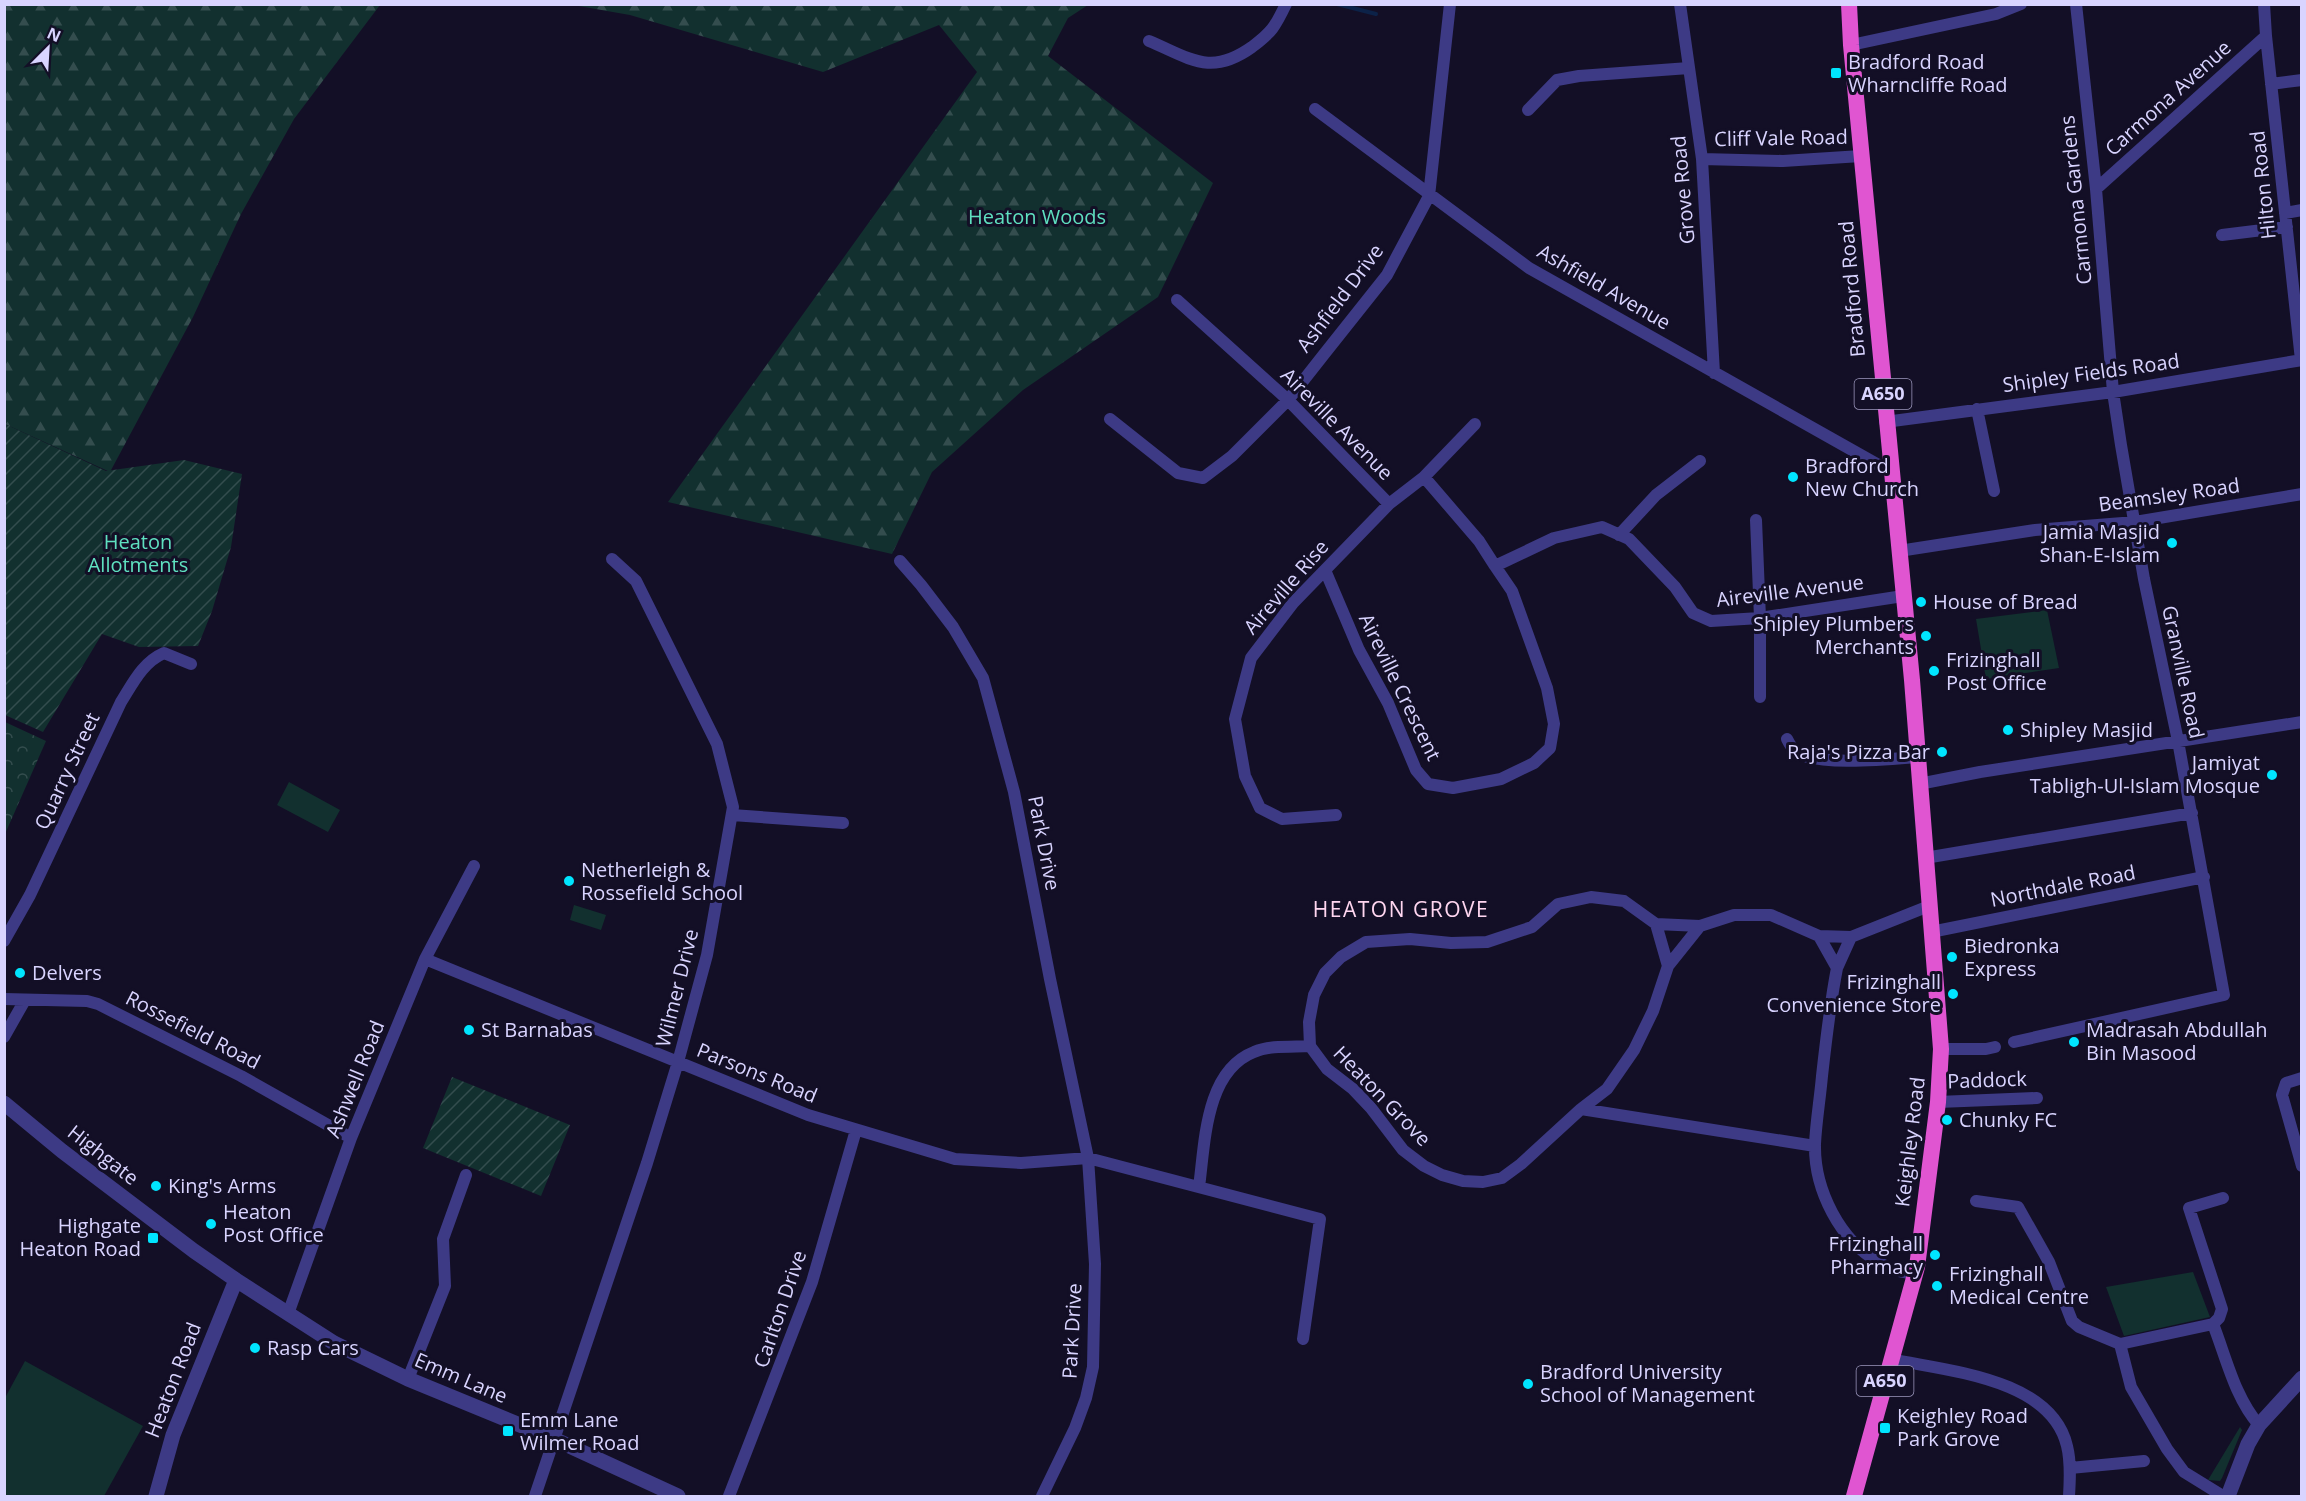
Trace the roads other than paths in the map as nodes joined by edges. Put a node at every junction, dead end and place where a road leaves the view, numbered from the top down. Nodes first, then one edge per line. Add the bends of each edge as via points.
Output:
1 (1286, 4) edge
2 (1450, 4) edge
3 (1680, 4) edge
4 (1849, 4) edge
5 (2021, 4) edge
6 (2076, 4) edge
7 (2264, 4) edge
8 (2266, 36) junction
9 (1149, 41) dead end
10 (1851, 45) junction
11 (1689, 68) junction
12 (2301, 80) edge
13 (2271, 84) junction
14 (1315, 109) dead end
15 (1528, 110) dead end
16 (1861, 156) junction
17 (1702, 159) junction
18 (2096, 189) junction
19 (1429, 196) junction
20 (2301, 210) edge
21 (2286, 213) junction
22 (2287, 227) junction
23 (2222, 235) dead end
24 (1177, 300) dead end
25 (2301, 360) edge
26 (1714, 373) junction
27 (2113, 392) junction
28 (1288, 400) junction
29 (1977, 409) junction
30 (1110, 419) dead end
31 (1886, 422) junction
32 (1475, 424) dead end
33 (1700, 461) dead end
34 (1891, 472) junction
35 (1424, 477) junction
36 (1994, 491) dead end
37 (2301, 494) edge
38 (1389, 504) junction
39 (1756, 520) dead end
40 (2135, 522) junction
41 (1619, 535) junction
42 (1899, 551) junction
43 (612, 558) dead end
44 (900, 561) dead end
45 (1496, 566) junction
46 (1325, 570) junction
47 (1903, 596) junction
48 (1760, 618) junction
49 (191, 664) dead end
50 (1760, 697) dead end
51 (2301, 725) edge
52 (1787, 739) dead end
53 (2178, 741) junction
54 (1917, 757) junction
55 (1920, 784) junction
56 (2192, 813) junction
57 (732, 815) junction
58 (1336, 815) dead end
59 (843, 823) dead end
60 (1925, 858) junction
61 (474, 866) dead end
62 (2204, 877) junction
63 (1929, 906) junction
64 (1656, 924) junction
65 (1700, 926) junction
66 (1931, 932) junction
67 (1819, 936) junction
68 (1851, 937) junction
69 (4, 940) edge
70 (425, 959) junction
71 (1668, 966) junction
72 (1837, 968) junction
73 (4, 999) edge
74 (25, 1000) junction
75 (4, 1037) edge
76 (2014, 1042) dead end
77 (1310, 1046) junction
78 (1995, 1047) dead end
79 (1941, 1049) junction
80 (678, 1062) junction
81 (2301, 1078) edge
82 (2037, 1098) dead end
83 (1938, 1101) junction
84 (4, 1103) edge
85 (1581, 1109) junction
86 (856, 1130) junction
87 (351, 1138) junction
88 (1815, 1146) junction
89 (1088, 1158) junction
90 (2301, 1166) edge
91 (466, 1175) dead end
92 (1199, 1187) junction
93 (2223, 1198) dead end
94 (1976, 1201) dead end
95 (1915, 1274) junction
96 (236, 1280) junction
97 (288, 1314) junction
98 (2213, 1324) junction
99 (1303, 1339) dead end
100 (2120, 1344) junction
101 (1891, 1359) junction
102 (2301, 1378) edge
103 (408, 1379) junction
104 (2259, 1425) junction
105 (554, 1439) junction
106 (2144, 1461) dead end
107 (2070, 1468) junction
108 (156, 1497) edge
109 (535, 1497) edge
110 (678, 1497) edge
111 (729, 1497) edge
112 (1042, 1497) edge
113 (1854, 1497) edge
114 (2069, 1497) edge
115 (2225, 1497) edge

1 - 9 street via 1272,32 1228,61 1207,63 1185,58
2 - 19 street, Ashfield Drive
3 - 11 street, Grove Road
4 - 10 highway, Bradford Road / A650
5 - 10 street via 1996,14
6 - 18 street, Carmona Gardens
7 - 8 street, Hilton Road
8 - 13 street, Hilton Road
8 - 18 street, Carmona Avenue
10 - 16 highway, Bradford Road / A650
11 - 15 street via 1557,80
11 - 17 street, Grove Road
12 - 13 street
13 - 21 street, Hilton Road
14 - 19 street, Ashfield Avenue
16 - 17 street, Cliff Vale Road via 1783,161
16 - 31 highway, Bradford Road / A650
17 - 26 street, Grove Road
18 - 27 street, Carmona Gardens
19 - 26 street, Ashfield Avenue via 1529,268
19 - 28 street, Ashfield Drive via 1387,275
20 - 21 street
21 - 22 street, Hilton Road
22 - 23 street
22 - 25 street, Hilton Road
24 - 28 street, Aireville Avenue
25 - 27 street, Shipley Fields Road
26 - 34 street, Ashfield Avenue
27 - 29 street, Shipley Fields Road
27 - 40 street, Granville Road
28 - 30 street, Ashfield Drive via 1232,456 1203,478 1178,473
28 - 38 street, Aireville Avenue
29 - 31 street, Shipley Fields Road
29 - 36 street
31 - 34 highway, Bradford Road / A650
32 - 35 street
33 - 41 street via 1656,495
34 - 42 highway, Bradford Road / A650
35 - 38 street, Aireville Avenue
35 - 45 street, Aireville Avenue
37 - 40 street, Beamsley Road
38 - 46 street, Aireville Rise
39 - 48 street
40 - 42 street, Beamsley Road via 2035,530
40 - 53 street, Granville Road
41 - 45 street, Aireville Avenue via 1602,527 1554,538
41 - 48 street, Aireville Avenue via 1629,539 1675,587 1693,613 1711,621
42 - 47 highway, Bradford Road / A650
43 - 57 street, Wilmer Drive via 636,581 717,744
44 - 89 street, Park Drive via 953,627 987,689 1014,792
45 - 46 street, Aireville Crescent via 1512,591 1547,688 1554,724 1550,748 1534,763 1501,779 1453,788 1428,784 1416,770
46 - 58 street, Aireville Rise via 1293,603 1251,658 1235,718 1245,776 1260,808 1282,819
47 - 48 street, Aireville Avenue
47 - 54 highway, Bradford Road / A650
48 - 50 street
49 - 69 street, Quarry Street via 164,653 151,658 133,682 30,895
51 - 53 street
52 - 54 street via 1794,751 1807,758
53 - 55 street
53 - 56 street, Granville Road
54 - 55 highway, Bradford Road / A650
55 - 60 highway, Keighley Road / A650
56 - 60 street
56 - 62 street, Granville Road
57 - 59 street
57 - 80 street, Wilmer Drive via 707,955
60 - 63 highway, Keighley Road / A650
61 - 70 street, Ashwell Road
62 - 66 street, Northdale Road
62 - 76 street, Granville Road via 2224,995
63 - 66 highway, Keighley Road / A650
63 - 68 street
64 - 65 street
64 - 71 street
64 - 77 street, Heaton Grove via 1624,901 1591,897 1558,904 1532,927 1487,942 1366,942 1341,957 1325,973 1314,996
65 - 67 street via 1734,915 1770,915
65 - 71 street, Heaton Grove
66 - 79 highway, Keighley Road / A650
67 - 68 street
67 - 72 street
68 - 72 street
70 - 80 street, Parsons Road
70 - 87 street, Ashwell Road
71 - 85 street, Heaton Grove via 1634,1050 1607,1089
72 - 88 street
73 - 74 street, Rossefield Road
74 - 75 street
74 - 87 street, Rossefield Road via 98,1004 241,1076
77 - 85 street, Heaton Grove via 1328,1070 1371,1108 1403,1150 1424,1166 1463,1181 1502,1178
77 - 92 street, Heaton Grove via 1254,1052 1223,1079 1210,1109
78 - 79 street
79 - 83 highway, Keighley Road / A650
80 - 86 street, Parsons Road via 808,1115
80 - 105 street, Wilmer Drive
81 - 90 street via 2286,1083 2282,1095
82 - 83 street, Paddock
83 - 95 highway, Keighley Road / A650
84 - 96 street, Highgate
85 - 88 street
86 - 89 street, Parsons Road via 955,1159 1021,1163
86 - 111 street, Carlton Drive via 812,1282
87 - 97 street, Ashwell Road
88 - 95 street via 1821,1188 1837,1220 1857,1245 1879,1263
89 - 92 street
89 - 112 street, Park Drive via 1095,1264 1093,1366 1076,1428
91 - 103 street via 443,1239 446,1286
92 - 99 street via 1320,1219
93 - 98 street via 2189,1208 2222,1309
94 - 100 street via 2018,1206 2049,1262 2072,1321
95 - 101 highway, Keighley Road / A650
96 - 97 street, Emm Lane
96 - 108 street, Heaton Road via 173,1435
97 - 103 street, Emm Lane via 334,1343
98 - 100 street
98 - 104 street via 2242,1399
100 - 115 street via 2131,1388 2167,1449 2184,1472
101 - 107 street via 1991,1380 2032,1398 2059,1427 2067,1445
101 - 113 highway, Keighley Road / A650
102 - 104 street
103 - 105 street, Emm Lane
104 - 115 street
105 - 109 street, Wilmer Drive
105 - 110 street, Emm Lane
106 - 107 street
107 - 114 street

